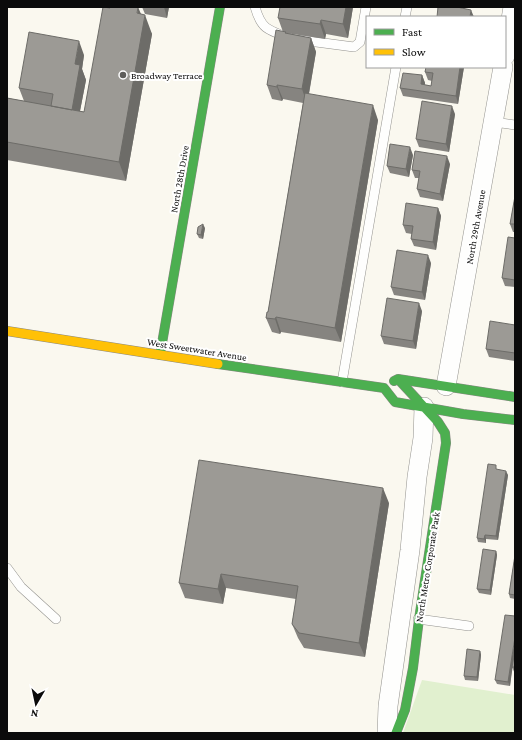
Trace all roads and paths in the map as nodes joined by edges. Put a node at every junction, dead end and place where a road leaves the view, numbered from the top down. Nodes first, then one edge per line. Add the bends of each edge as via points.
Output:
1 (220, 7) edge
2 (255, 7) edge
3 (366, 7) edge
4 (513, 18) edge
5 (506, 51) edge
6 (396, 68) edge
7 (503, 68) edge
8 (494, 122) junction
9 (515, 125) edge
10 (7, 330) edge
11 (160, 355) junction
12 (398, 379) junction
13 (342, 382) junction
14 (384, 388) junction
15 (515, 397) edge
16 (443, 399) junction
17 (515, 412) edge
18 (463, 414) junction
19 (515, 420) edge
20 (7, 568) edge
21 (410, 618) junction
22 (56, 619) dead end
23 (468, 626) dead end
24 (387, 733) edge
25 (396, 733) edge

1 - 11 street, North 28th Drive
2 - 3 lane via 261,24 272,32 288,38 354,47 360,42
4 - 5 street
6 - 13 lane
7 - 8 street, North 29th Avenue
8 - 9 lane
8 - 16 street, North 29th Avenue
10 - 11 street, West Sweetwater Avenue
11 - 13 street, West Sweetwater Avenue
12 - 14 street
12 - 16 street
12 - 16 street
13 - 14 street, West Sweetwater Avenue
14 - 16 street via 396,402
15 - 16 street
16 - 17 street
16 - 18 street
16 - 18 street
16 - 21 street, North Metro Corporate Park via 422,438 410,550
18 - 19 street
20 - 22 lane via 21,587
21 - 23 lane
21 - 24 street, North Metro Corporate Park via 388,706
21 - 25 street, North Metro Corporate Park via 410,682 405,710

